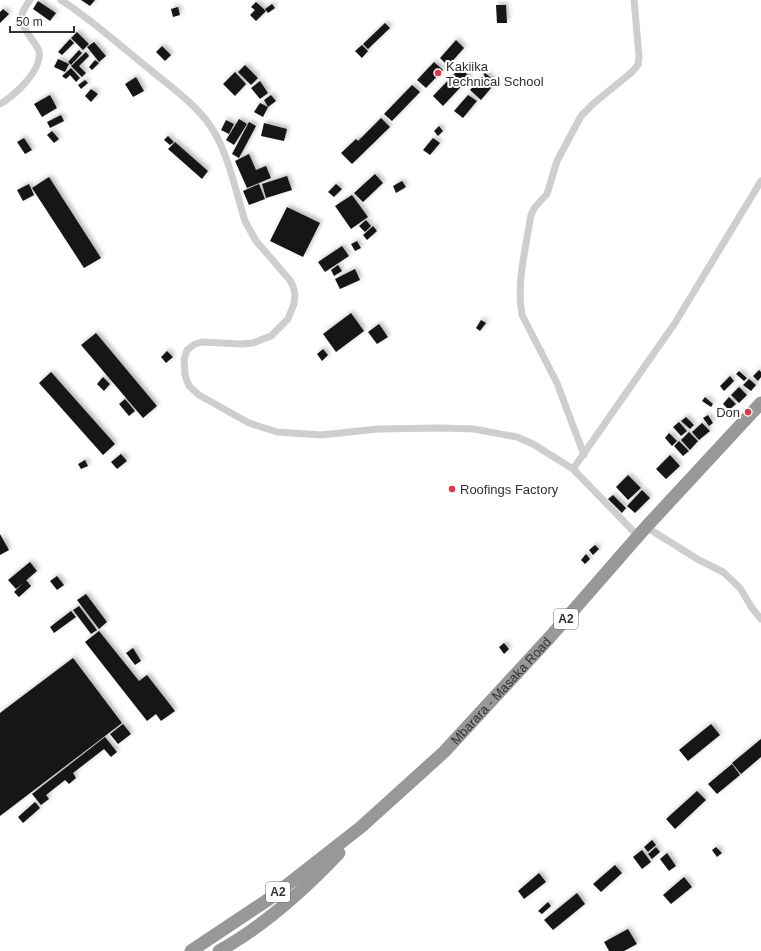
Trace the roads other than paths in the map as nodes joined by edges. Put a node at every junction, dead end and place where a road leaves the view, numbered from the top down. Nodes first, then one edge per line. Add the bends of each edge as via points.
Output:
1 (30, 0) edge
2 (61, 0) edge
3 (634, 0) edge
4 (0, 104) edge
5 (761, 181) edge
6 (761, 403) edge
7 (584, 455) junction
8 (573, 470) junction
9 (642, 532) junction
10 (761, 619) edge
11 (362, 827) junction
12 (191, 951) edge
13 (219, 951) edge

1 - 4 street via 22,11 21,19 23,27 39,51 36,68 23,86
2 - 8 street via 92,22 192,105 211,125 224,152 249,231 293,286 294,304 288,319 271,336 240,344 202,342 187,350 184,359 189,386 199,395 249,423 277,432 320,435 378,429 474,429 533,444
3 - 7 street via 638,65 594,102 582,116 557,161 546,194 531,215 520,289 522,315 556,383
5 - 7 street via 675,323
6 - 9 highway, Mbarara - Masaka Road / A2
7 - 8 street
8 - 9 street
9 - 10 street via 723,572 740,588
9 - 11 highway, Mbarara - Masaka Road / A2 via 550,638 444,752
11 - 12 highway, Mbarara - Masaka Road / A2 via 270,899
11 - 13 highway, Mbarara - Masaka Road / A2 via 302,890

